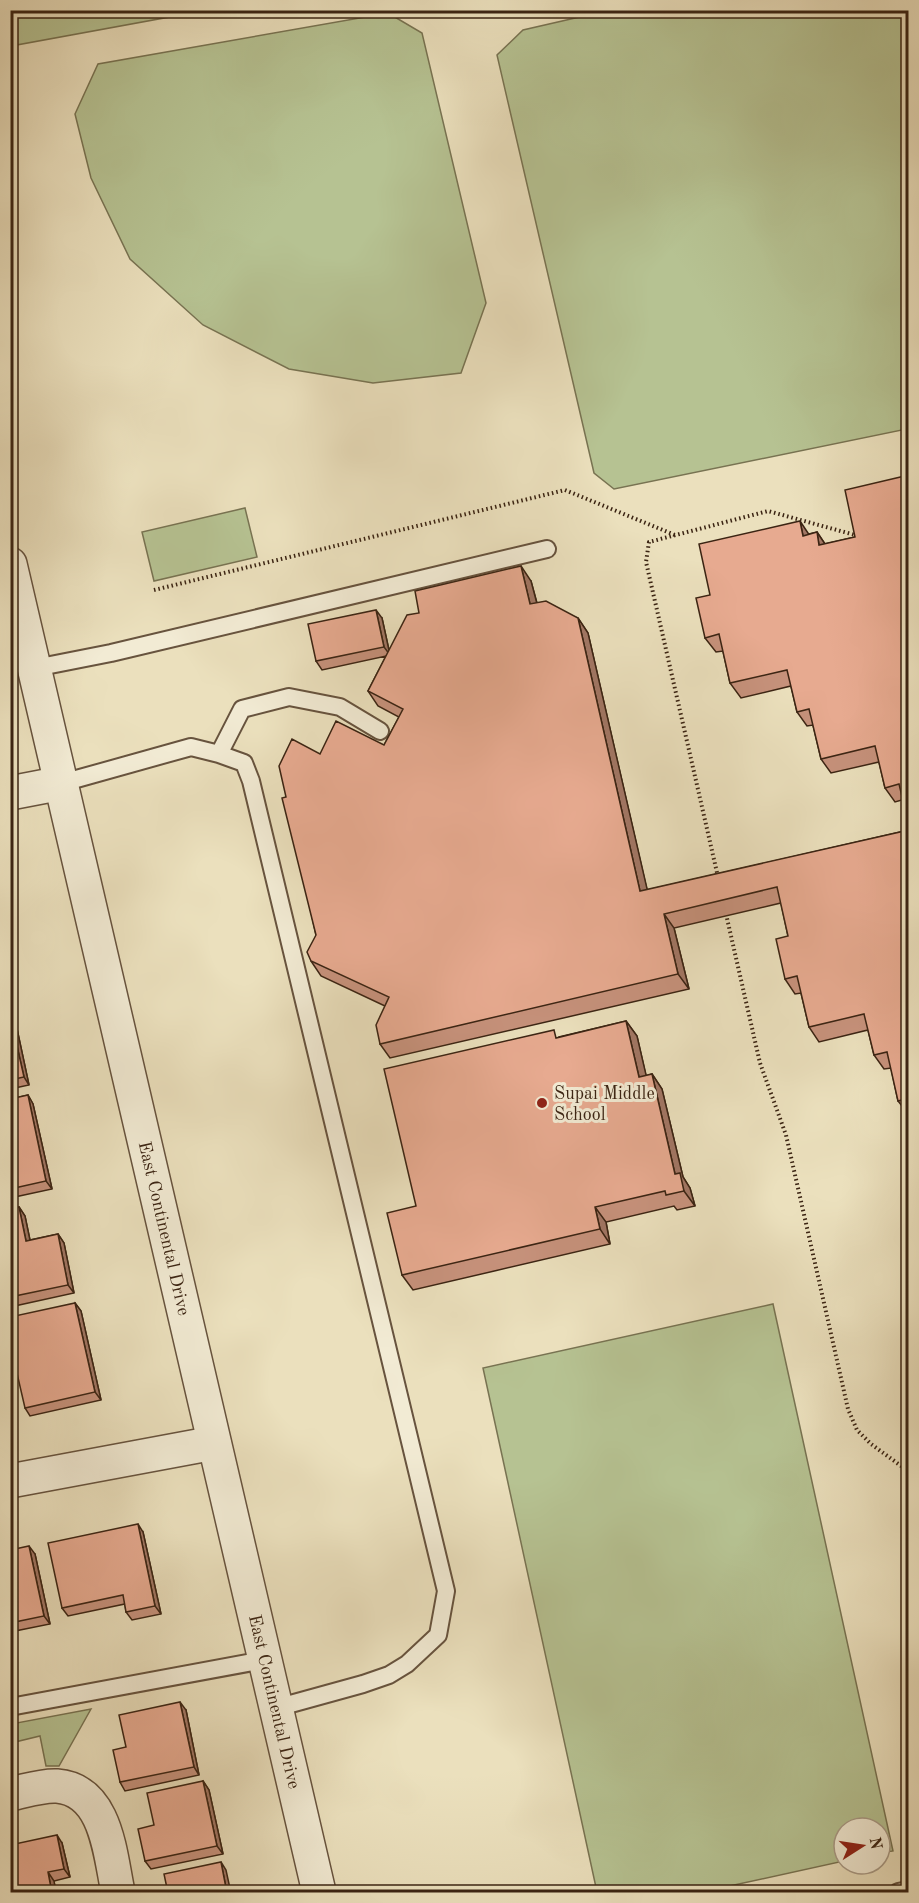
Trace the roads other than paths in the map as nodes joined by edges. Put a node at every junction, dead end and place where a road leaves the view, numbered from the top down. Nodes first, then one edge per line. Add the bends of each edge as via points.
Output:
1 (547, 549) dead end
2 (11, 565) edge
3 (34, 668) junction
4 (380, 731) dead end
5 (219, 754) junction
6 (62, 783) junction
7 (10, 793) edge
8 (214, 1443) junction
9 (10, 1481) edge
10 (264, 1660) junction
11 (10, 1707) edge
12 (276, 1708) junction
13 (10, 1794) edge
14 (909, 1890) edge
15 (118, 1893) edge
16 (319, 1893) edge
17 (898, 1893) edge

1 - 3 lane
2 - 3 street, East Continental Drive
3 - 6 street, East Continental Drive
4 - 5 lane via 340,707 288,697 242,709
5 - 6 lane via 191,747
5 - 12 lane via 244,763 251,781 446,1591 438,1635 407,1664 363,1684
6 - 7 street
6 - 8 street, East Continental Drive
8 - 9 street
8 - 10 street, East Continental Drive
10 - 11 lane
10 - 12 street, East Continental Drive
12 - 16 street, East Continental Drive
13 - 15 street via 58,1786 88,1800 104,1828
14 - 17 lane

